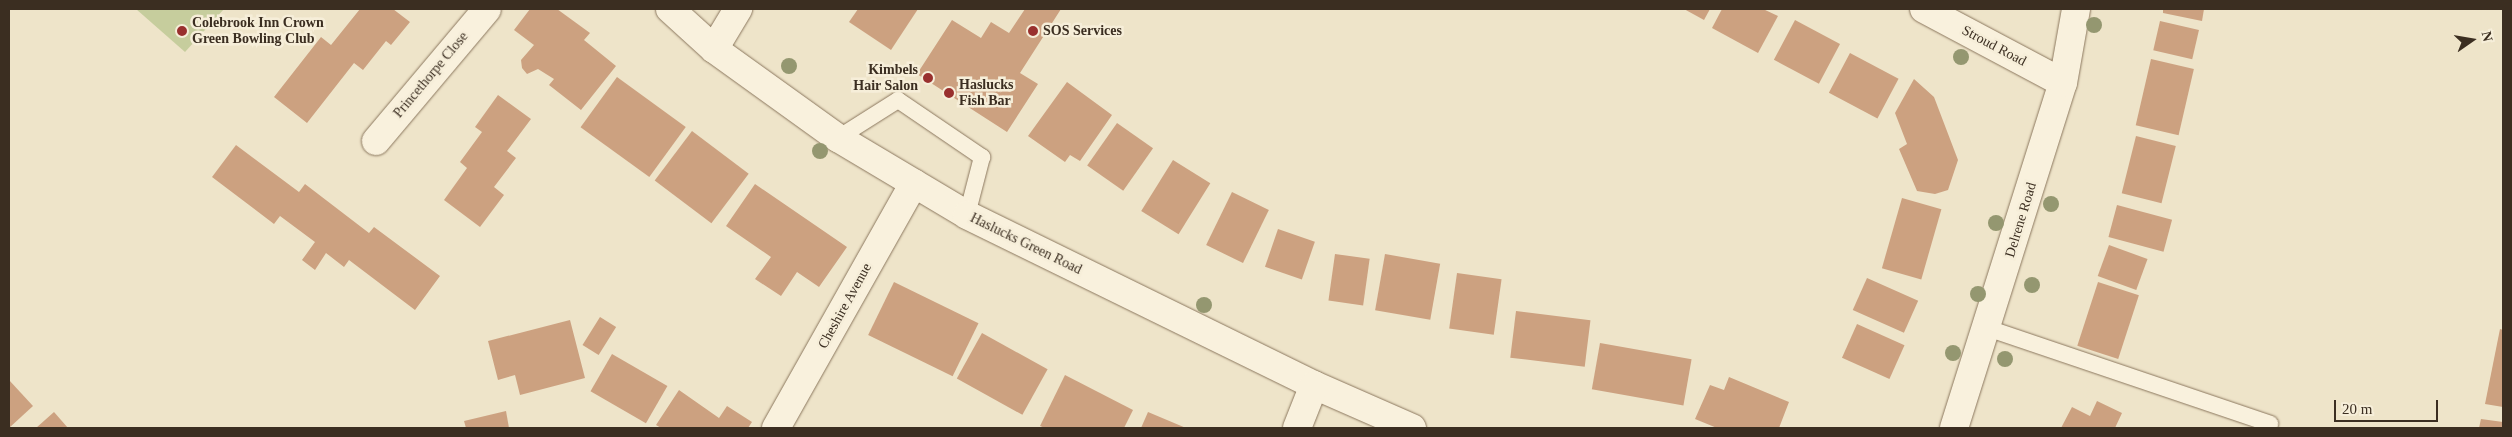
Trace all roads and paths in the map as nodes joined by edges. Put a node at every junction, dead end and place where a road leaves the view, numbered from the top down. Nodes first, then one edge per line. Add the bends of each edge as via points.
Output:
1 (487, 9) edge
2 (670, 9) edge
3 (738, 9) edge
4 (1924, 9) edge
5 (2076, 9) edge
6 (714, 48) junction
7 (2063, 83) junction
8 (838, 138) junction
9 (376, 141) dead end
10 (914, 183) junction
11 (967, 215) junction
12 (1987, 328) junction
13 (1314, 385) junction
14 (2270, 424) dead end
15 (776, 428) edge
16 (1296, 428) edge
17 (1412, 428) edge
18 (1954, 428) edge

1 - 9 street, Princethorpe Close
2 - 6 street, Haslucks Green Road
3 - 6 street
4 - 7 street, Stroud Road
5 - 7 street, Delrene Road
6 - 8 street, Haslucks Green Road
7 - 12 street, Delrene Road
8 - 10 street, Haslucks Green Road
8 - 11 lane via 898,100 982,157
10 - 11 street, Haslucks Green Road
10 - 15 street, Cheshire Avenue
11 - 13 street, Haslucks Green Road
12 - 14 lane
12 - 18 street, Delrene Road
13 - 16 street
13 - 17 street, Haslucks Green Road

